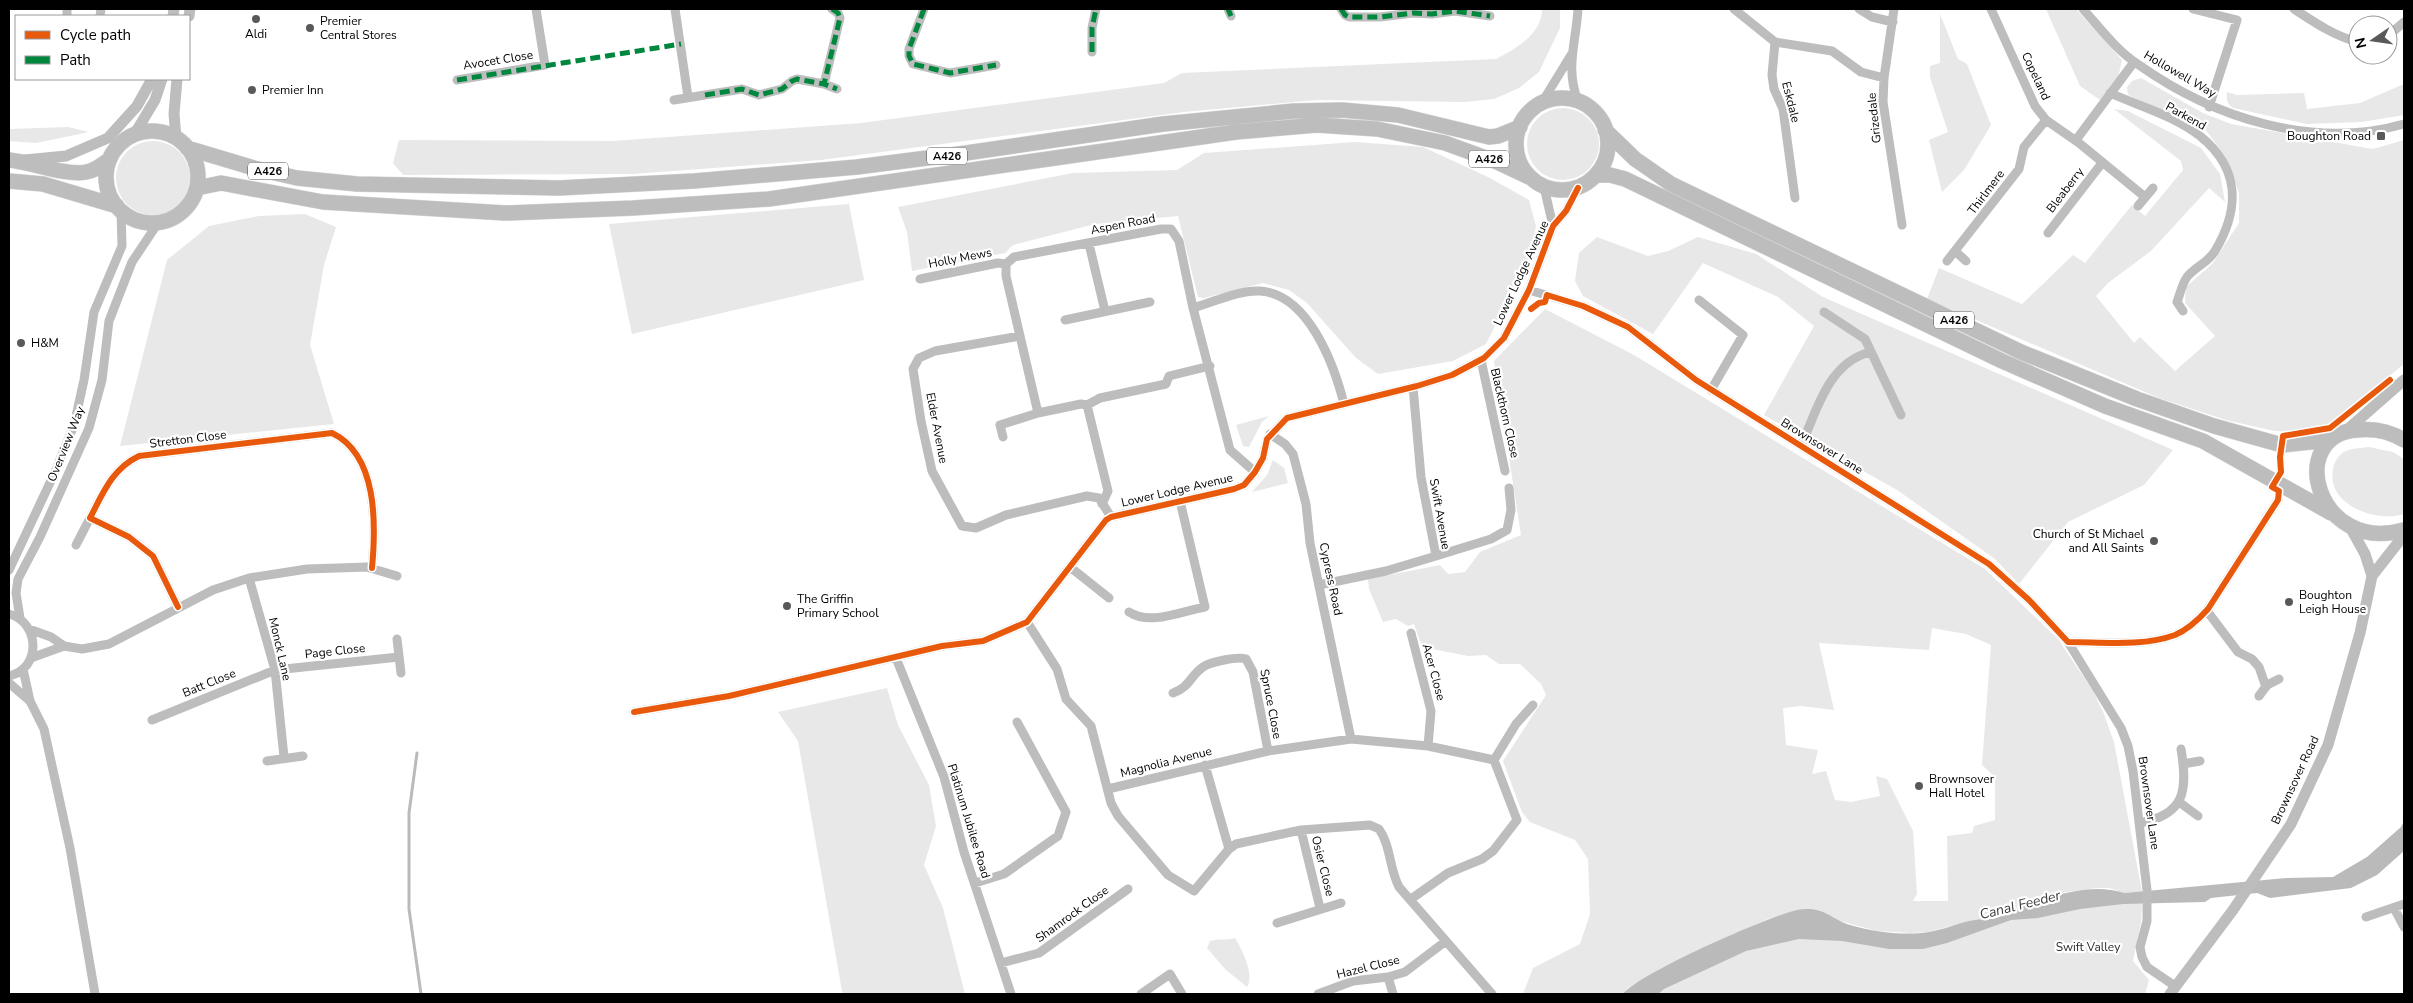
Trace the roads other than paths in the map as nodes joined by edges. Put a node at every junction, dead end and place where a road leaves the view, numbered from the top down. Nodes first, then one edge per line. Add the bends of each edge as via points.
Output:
1 (536, 9) edge
2 (675, 9) edge
3 (832, 9) edge
4 (924, 9) edge
5 (1096, 9) edge
6 (1340, 9) edge
7 (1578, 9) edge
8 (1734, 9) edge
9 (1859, 9) edge
10 (1894, 9) edge
11 (1991, 9) edge
12 (2083, 9) edge
13 (2193, 9) edge
14 (2294, 9) edge
15 (1490, 16) dead end
16 (1893, 22) junction
17 (2348, 40) edge
18 (1775, 42) junction
19 (1092, 52) dead end
20 (1571, 55) junction
21 (2134, 62) junction
22 (996, 65) dead end
23 (1884, 78) junction
24 (151, 80) edge
25 (162, 80) edge
26 (177, 80) edge
27 (457, 80) dead end
28 (824, 84) junction
29 (837, 89) dead end
30 (2110, 94) junction
31 (688, 97) junction
32 (674, 100) dead end
33 (1578, 101) junction
34 (1541, 104) junction
35 (2209, 106) junction
36 (2046, 120) junction
37 (2404, 124) edge
38 (1520, 127) junction
39 (1605, 130) junction
40 (134, 135) junction
41 (2076, 140) junction
42 (182, 143) junction
43 (110, 159) junction
44 (15, 160) edge
45 (2102, 162) junction
46 (1596, 175) junction
47 (1531, 178) junction
48 (9, 181) edge
49 (1544, 187) junction
50 (197, 188) junction
51 (1578, 188) junction
52 (2153, 188) dead end
53 (2145, 197) junction
54 (1795, 198) dead end
55 (2138, 206) dead end
56 (119, 209) junction
57 (158, 223) junction
58 (1902, 225) dead end
59 (1553, 226) junction
60 (2048, 233) dead end
61 (1088, 244) junction
62 (1956, 252) junction
63 (1947, 261) dead end
64 (1966, 261) dead end
65 (1006, 264) junction
66 (920, 279) dead end
67 (1529, 290) junction
68 (1699, 300) dead end
69 (1150, 302) dead end
70 (1193, 308) junction
71 (1105, 311) junction
72 (2183, 311) dead end
73 (1824, 312) dead end
74 (1065, 320) dead end
75 (1020, 336) junction
76 (1870, 352) junction
77 (1480, 360) junction
78 (1210, 366) junction
79 (2404, 380) edge
80 (1413, 387) junction
81 (1711, 390) junction
82 (1344, 404) junction
83 (1087, 405) junction
84 (1038, 414) junction
85 (1900, 415) dead end
86 (2347, 430) junction
87 (1270, 434) junction
88 (1003, 437) dead end
89 (2330, 440) junction
90 (2404, 440) edge
91 (1801, 446) junction
92 (1505, 471) dead end
93 (1255, 472) junction
94 (1509, 488) dead end
95 (2278, 500) dead end
96 (1180, 501) junction
97 (1102, 504) junction
98 (2331, 513) junction
99 (1111, 516) junction
100 (90, 518) junction
101 (2349, 525) junction
102 (2404, 530) edge
103 (2404, 535) edge
104 (76, 545) dead end
105 (1436, 556) junction
106 (1070, 567) junction
107 (372, 568) junction
108 (9, 570) edge
109 (397, 576) dead end
110 (2372, 576) junction
111 (249, 578) junction
112 (1319, 585) junction
113 (1109, 598) dead end
114 (178, 606) junction
115 (2207, 611) junction
116 (1129, 612) dead end
117 (9, 614) edge
118 (20, 618) junction
119 (1027, 622) junction
120 (29, 629) junction
121 (1411, 634) dead end
122 (397, 639) dead end
123 (2068, 642) junction
124 (64, 646) junction
125 (399, 657) junction
126 (31, 658) junction
127 (896, 658) junction
128 (23, 669) junction
129 (274, 670) junction
130 (401, 673) dead end
131 (9, 676) edge
132 (2279, 679) dead end
133 (9, 683) edge
134 (2266, 687) junction
135 (1173, 693) dead end
136 (2259, 696) dead end
137 (30, 701) junction
138 (1533, 705) dead end
139 (634, 712) dead end
140 (152, 720) dead end
141 (1017, 722) dead end
142 (1351, 739) junction
143 (1428, 746) junction
144 (2180, 750) dead end
145 (1268, 751) junction
146 (304, 756) dead end
147 (284, 757) junction
148 (1494, 760) junction
149 (267, 761) dead end
150 (2200, 761) dead end
151 (2183, 764) junction
152 (1205, 766) junction
153 (1108, 789) junction
154 (2178, 802) junction
155 (2198, 816) dead end
156 (2140, 823) junction
157 (1301, 830) junction
158 (1230, 848) junction
159 (975, 883) junction
160 (1128, 889) dead end
161 (1411, 899) junction
162 (1341, 903) dead end
163 (2404, 904) edge
164 (1320, 908) junction
165 (2394, 908) junction
166 (2366, 917) dead end
167 (1277, 923) dead end
168 (2404, 927) edge
169 (1446, 941) junction
170 (1000, 963) junction
171 (1388, 977) junction
172 (2172, 990) edge
173 (95, 994) edge
174 (1011, 994) edge
175 (1141, 994) edge
176 (1182, 994) edge
177 (1318, 994) edge
178 (1394, 994) edge
179 (1492, 994) edge

1 - 27 street, Avocet Close via 545,65
2 - 31 street
3 - 28 street via 840,18
4 - 22 street via 909,49 913,64 950,74
5 - 19 street
6 - 15 street via 1349,17 1455,11
7 - 20 street
8 - 18 street
9 - 16 street via 1872,17
10 - 16 street, Grizedale
11 - 36 street, Copeland via 2035,106
12 - 21 street, Hollowell Way
13 - 35 street via 2237,20
14 - 17 street via 2319,26
16 - 23 street, Grizedale
18 - 23 street via 1832,51 1861,72
18 - 54 street, Eskdale via 1772,75 1783,109
20 - 33 street via 1571,81
20 - 34 street
21 - 30 street
21 - 35 street, Hollowell Way
23 - 58 street, Grizedale via 1883,102
24 - 44 street via 137,106 108,138 66,156
25 - 40 street via 155,100
26 - 42 street via 174,114
28 - 29 street
28 - 31 street via 797,79 782,89 759,95 742,89
30 - 41 street
30 - 72 street, Parkend via 2199,135 2218,153 2233,186 2231,219 2214,254 2187,278 2177,302
31 - 32 street
33 - 34 highway via 1553,99
33 - 39 highway via 1590,108
34 - 38 highway via 1532,110
35 - 37 street, Hollowell Way via 2265,125 2302,130 2356,132
36 - 41 street, Copeland
36 - 62 street, Thirlmere via 2024,147 2019,169
38 - 42 highway, A426 via 1489,137 1398,115 1342,110 1294,111 1163,124 858,167 559,188 367,184 297,178 254,168
38 - 47 highway via 1516,140 1517,154
39 - 46 highway via 1607,154
39 - 89 highway, A426 via 1635,159 1671,184 2021,352 2137,399 2257,440 2282,446
40 - 42 highway via 163,133
40 - 43 highway via 116,149
41 - 45 street, Copeland
42 - 50 highway via 194,160
43 - 44 highway via 86,173
43 - 56 highway via 107,184
45 - 53 street, Copeland
45 - 60 street, Bleaberry
46 - 51 highway
46 - 98 highway, A426 via 1625,179 2002,361 2106,406 2202,442
47 - 49 highway
47 - 50 highway, A426 via 1445,143 1377,129 1317,126 1236,132 769,199 634,208 505,213 323,202 221,184
48 - 56 highway via 43,184
49 - 51 highway via 1555,190
49 - 59 street, Lower Lodge Avenue
50 - 57 highway via 183,212
51 - 59 street, Lower Lodge Avenue via 1566,211
52 - 53 street
53 - 55 street
56 - 57 highway via 132,219
56 - 108 street, Overview Way via 122,246 94,312 74,425
57 - 118 street, Overview Way via 132,262 109,321 102,380 89,428 18,578 16,593
59 - 67 street, Lower Lodge Avenue
61 - 65 street, Aspen Road via 1014,257
61 - 70 street, Aspen Road via 1171,229 1179,241
61 - 71 street
62 - 63 street, Thirlmere
62 - 64 street
65 - 66 street, Holly Mews
65 - 75 street
67 - 77 street, Lower Lodge Avenue via 1504,338
67 - 81 street, Brownsover Lane via 1583,306 1628,327
68 - 81 street via 1743,335
69 - 71 street
70 - 78 street, Aspen Road
70 - 82 street via 1244,293 1277,294 1308,319 1338,381
71 - 74 street
73 - 76 street via 1865,338
75 - 84 street
75 - 97 street, Elder Avenue via 935,351 919,358 913,369 932,471 962,526 969,529 1006,515 1087,496 1099,498
76 - 85 street
76 - 91 street via 1841,367 1831,379
77 - 80 street, Lower Lodge Avenue via 1452,375
77 - 92 street, Blackthorn Close
78 - 83 street via 1169,376 1166,384 1100,398
78 - 93 street, Aspen Road via 1230,450
79 - 86 street
80 - 82 street, Lower Lodge Avenue
80 - 105 street, Swift Avenue via 1421,476
81 - 91 street, Brownsover Lane
82 - 87 street, Lower Lodge Avenue via 1287,418
83 - 84 street
83 - 97 street via 1108,490
84 - 88 street via 1000,425
86 - 89 highway
86 - 90 highway via 2378,430
87 - 93 street, Lower Lodge Avenue
87 - 112 street, Cypress Road via 1293,454 1306,504
89 - 98 highway via 2321,454 2317,473 2318,491
91 - 123 street, Brownsover Lane via 1989,564
93 - 96 street, Lower Lodge Avenue via 1244,485 1234,489
94 - 105 street via 1511,510 1507,530
95 - 115 street
96 - 99 street, Lower Lodge Avenue
96 - 116 street via 1206,607 1153,618 1138,618
97 - 99 street
98 - 101 highway
99 - 106 street, Lower Lodge Avenue
100 - 104 street, Stretton Close
100 - 107 street, Stretton Close via 117,470 139,456 332,433 344,438 356,450 371,492 376,530
100 - 114 street via 129,537 153,556
101 - 102 highway via 2378,534
101 - 110 street via 2365,554
103 - 110 street, Brownsover Road
105 - 112 street, Swift Avenue via 1386,571
106 - 113 street
106 - 119 street, Lower Lodge Avenue
107 - 109 street
107 - 111 street via 307,569
110 - 172 street, Brownsover Road via 2360,633 2328,745 2291,824 2233,910
111 - 114 street
111 - 129 street, Monck Lane
112 - 142 street, Cypress Road
114 - 124 street via 109,644 82,650
115 - 123 street via 2176,634 2154,640
115 - 134 street via 2238,652 2259,667
117 - 118 street
118 - 120 street
119 - 127 street, Lower Lodge Avenue via 983,641 942,646
119 - 153 street, Magnolia Avenue via 1057,669 1066,699 1091,726
120 - 124 street
120 - 126 street via 33,638
121 - 143 street, Acer Close via 1431,711
122 - 125 street
123 - 156 street, Brownsover Lane via 2121,728 2128,746
124 - 126 street
125 - 129 street, Page Close
125 - 130 street
126 - 128 street
127 - 139 street, Lower Lodge Avenue via 764,689
127 - 159 street, Platinum Jubilee Road via 944,777
128 - 131 street
128 - 137 street
129 - 140 street, Batt Close
129 - 147 street, Monck Lane
132 - 134 street
133 - 137 street
134 - 136 street
135 - 145 street, Spruce Close via 1187,686 1205,666 1236,657 1246,659 1253,672
137 - 173 street via 44,729 70,848
138 - 148 street via 1516,724
141 - 159 street via 1066,812 1058,836 1004,874
142 - 143 street, Magnolia Avenue
142 - 145 street, Magnolia Avenue
143 - 148 street, Magnolia Avenue
144 - 151 street
145 - 152 street, Magnolia Avenue
146 - 147 street
147 - 149 street
148 - 161 street via 1517,820 1493,851 1448,873
150 - 151 street
151 - 154 street via 2183,791
152 - 153 street, Magnolia Avenue
152 - 158 street
153 - 158 street via 1118,816 1151,857 1168,876 1194,891
154 - 155 street
154 - 156 street via 2165,816
156 - 172 street, Brownsover Lane via 2148,909 2140,947 2147,967
157 - 158 street
157 - 161 street via 1370,825 1378,829 1387,845 1392,873 1399,887
157 - 164 street, Osier Close
159 - 170 street, Platinum Jubilee Road
160 - 170 street, Shamrock Close via 1040,953
161 - 169 street
162 - 164 street
163 - 165 street
164 - 167 street
165 - 166 street
165 - 168 street
169 - 171 street, Hazel Close via 1405,972
169 - 179 street
170 - 174 street, Platinum Jubilee Road
171 - 177 street, Hazel Close via 1353,981
171 - 178 street
175 - 176 street via 1170,974

